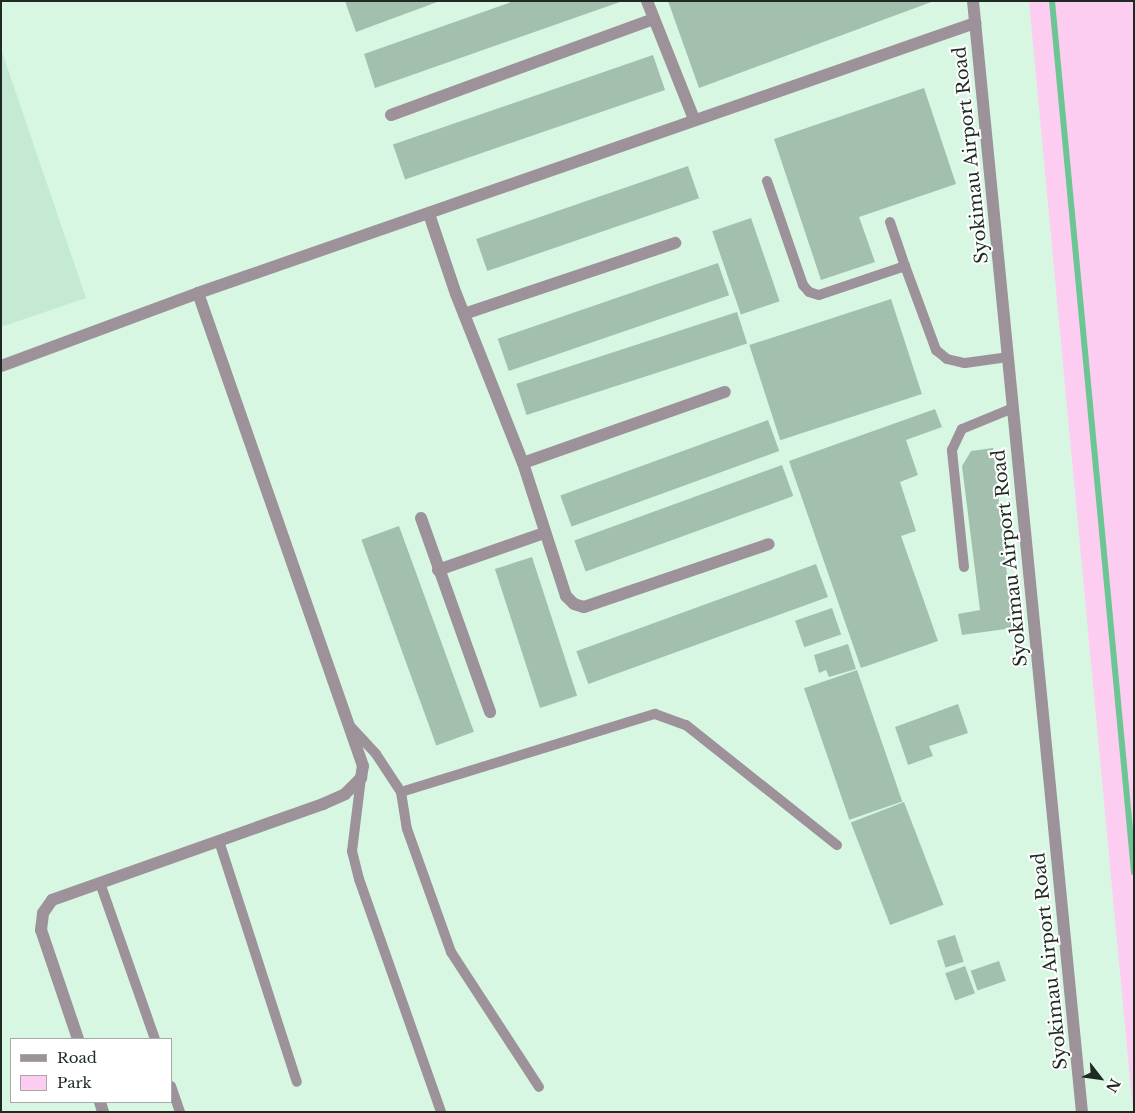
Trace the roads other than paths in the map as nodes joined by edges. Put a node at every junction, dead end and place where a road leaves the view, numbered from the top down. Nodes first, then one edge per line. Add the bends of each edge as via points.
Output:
1 (648, 1) edge
2 (973, 1) edge
3 (654, 19) junction
4 (975, 22) junction
5 (391, 115) dead end
6 (694, 119) junction
7 (767, 181) dead end
8 (429, 214) junction
9 (890, 222) dead end
10 (676, 243) dead end
11 (905, 266) junction
12 (198, 293) junction
13 (464, 314) junction
14 (1008, 358) junction
15 (1, 366) edge
16 (725, 392) dead end
17 (1013, 408) junction
18 (523, 463) junction
19 (421, 518) dead end
20 (544, 533) junction
21 (769, 544) dead end
22 (964, 566) dead end
23 (438, 570) junction
24 (490, 712) dead end
25 (351, 727) junction
26 (361, 778) junction
27 (401, 792) junction
28 (219, 841) junction
29 (837, 845) dead end
30 (100, 883) junction
31 (78, 1038) edge
32 (155, 1038) edge
33 (297, 1082) dead end
34 (539, 1087) dead end
35 (172, 1089) edge
36 (180, 1112) edge
37 (441, 1112) edge
38 (1082, 1112) edge

1 - 3 street
2 - 4 street, Syokimau Airport Road
3 - 5 street
3 - 6 street
4 - 6 street
4 - 14 street, Syokimau Airport Road
6 - 8 street
7 - 11 lane via 803,285 809,292 819,295
8 - 12 street
8 - 13 street
9 - 11 lane
10 - 13 street
11 - 14 lane via 936,350 947,359 965,363
12 - 15 street
12 - 25 street
13 - 18 street
14 - 17 street, Syokimau Airport Road
16 - 18 street
17 - 22 lane via 962,430 952,450
17 - 38 street, Syokimau Airport Road
18 - 20 street
19 - 23 street
20 - 21 street via 566,596 574,604 584,607
20 - 23 street
23 - 24 street
25 - 26 street via 363,766
25 - 27 lane via 376,754
26 - 28 street via 345,794 323,804
26 - 37 lane via 352,851
27 - 29 lane via 654,714 686,725
27 - 34 lane via 407,828 450,952
28 - 30 street
28 - 33 lane
30 - 31 street via 52,900 43,913 40,930
30 - 32 lane
35 - 36 lane

